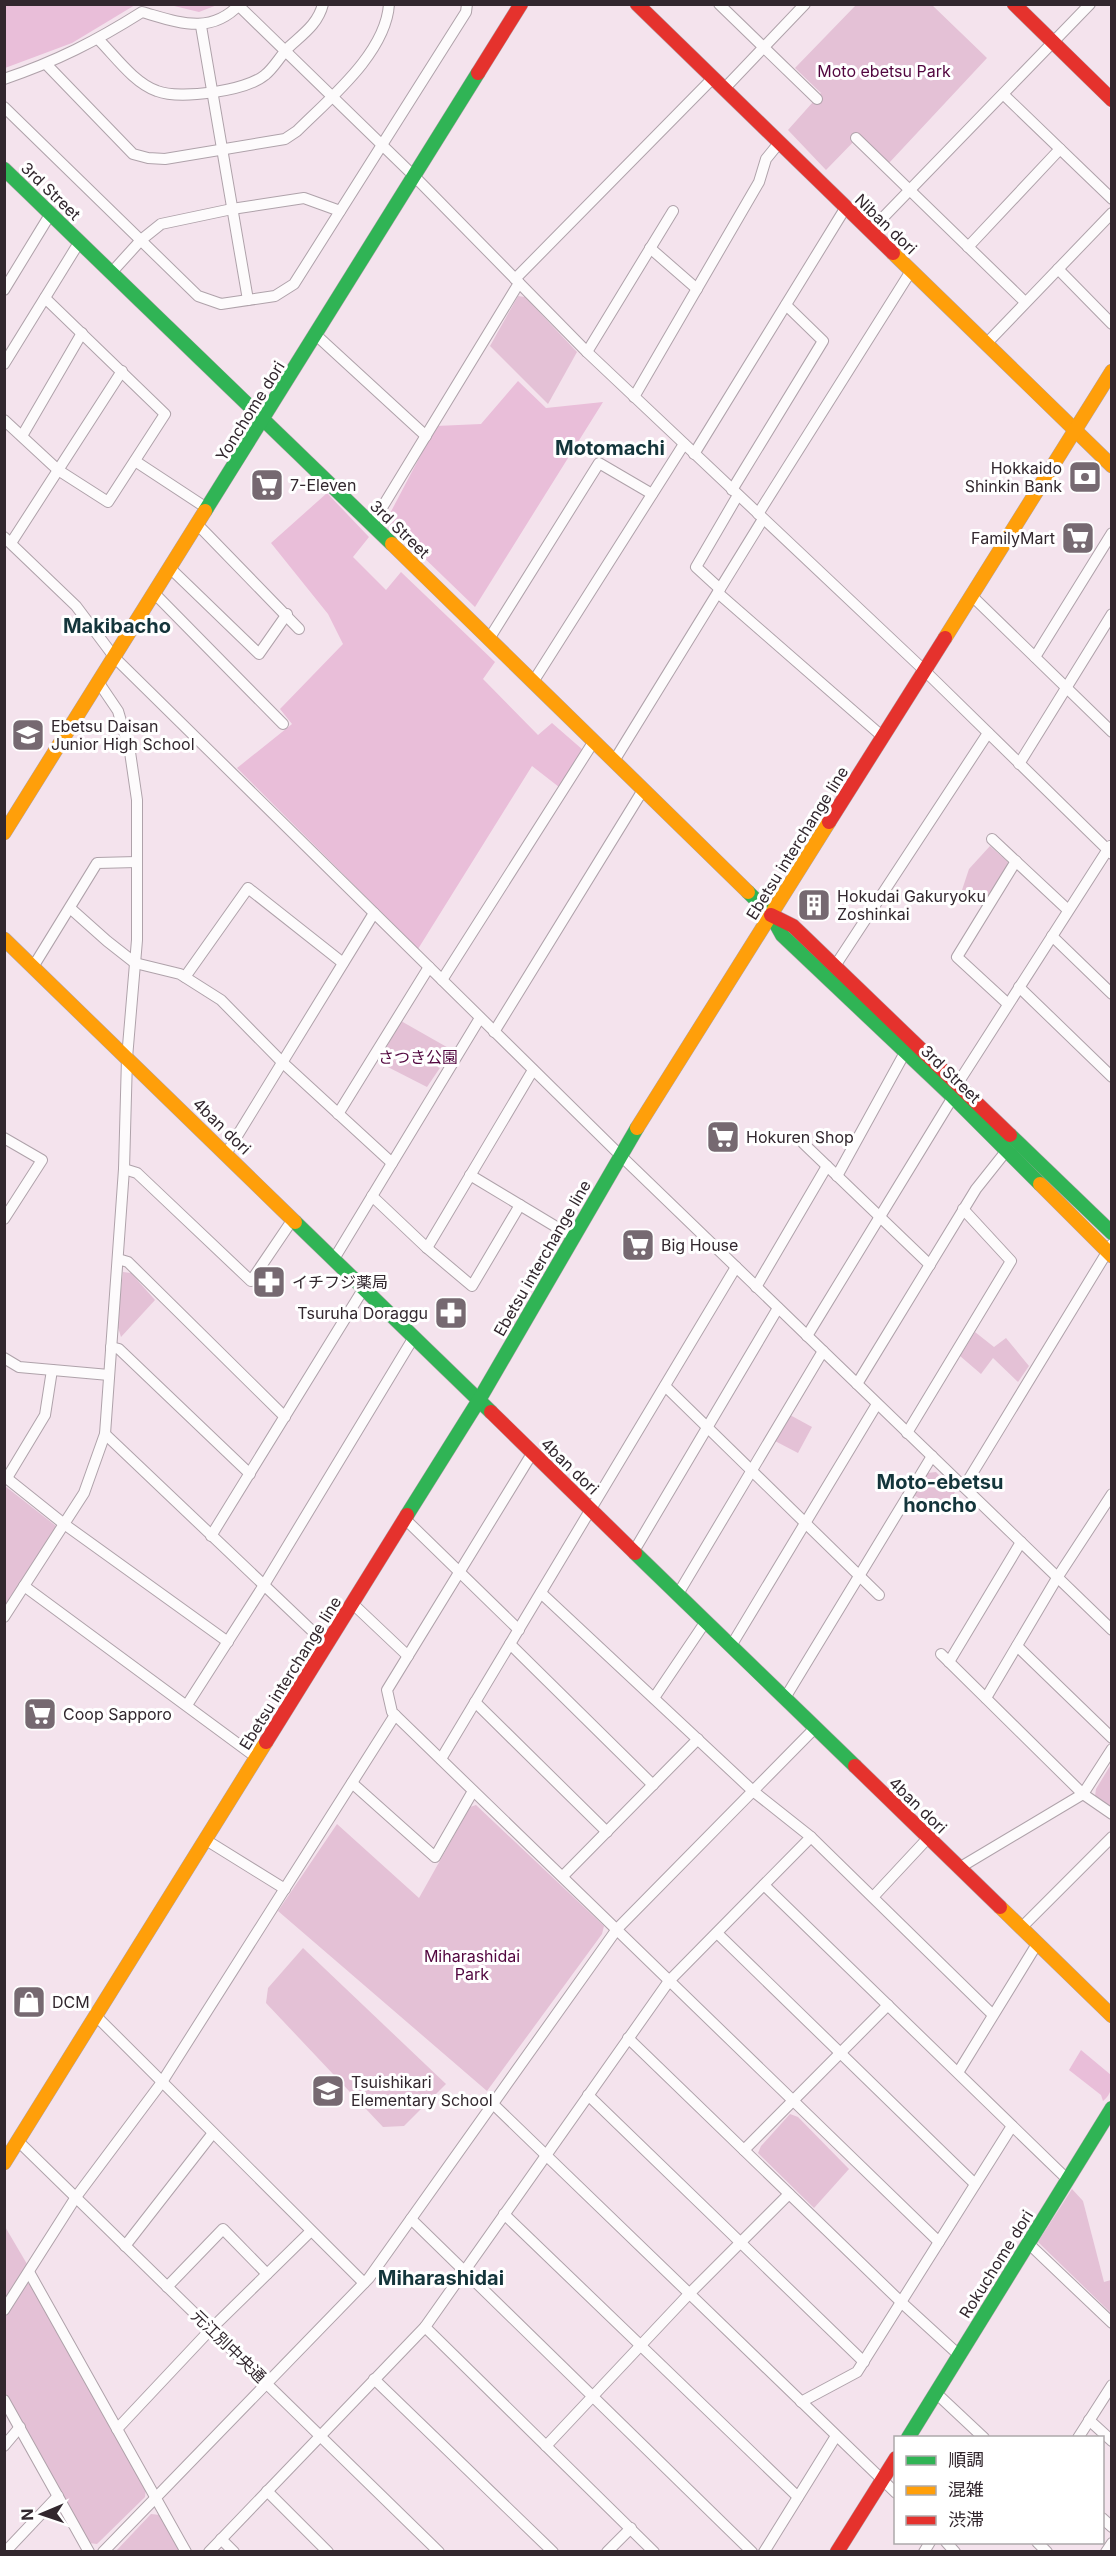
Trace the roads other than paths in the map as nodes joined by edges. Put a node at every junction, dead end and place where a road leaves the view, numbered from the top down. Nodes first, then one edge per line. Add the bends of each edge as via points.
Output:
1 (322, 4) edge
2 (389, 4) edge
3 (467, 4) edge
4 (521, 4) edge
5 (637, 4) edge
6 (719, 4) edge
7 (806, 4) edge
8 (1014, 4) edge
9 (1090, 4) edge
10 (240, 5) edge
11 (201, 26) junction
12 (99, 39) junction
13 (1053, 43) junction
14 (763, 48) junction
15 (285, 51) junction
16 (46, 64) junction
17 (712, 78) junction
18 (4, 79) edge
19 (724, 89) junction
20 (212, 91) junction
21 (1004, 95) junction
22 (332, 96) junction
23 (817, 99) dead end
24 (1112, 100) edge
25 (4, 107) edge
26 (856, 138) dead end
27 (779, 143) junction
28 (382, 145) junction
29 (1060, 149) junction
30 (222, 151) junction
31 (4, 168) edge
32 (414, 177) junction
33 (909, 191) junction
34 (1112, 199) edge
35 (846, 207) junction
36 (232, 209) junction
37 (340, 211) junction
38 (673, 211) dead end
39 (51, 213) junction
40 (1112, 213) edge
41 (870, 231) junction
42 (141, 240) junction
43 (80, 241) junction
44 (968, 247) junction
45 (650, 248) junction
46 (1058, 269) junction
47 (112, 272) junction
48 (911, 272) junction
49 (517, 281) junction
50 (697, 289) junction
51 (4, 290) edge
52 (45, 298) junction
53 (248, 300) junction
54 (1025, 302) junction
55 (786, 305) junction
56 (1112, 324) edge
57 (82, 333) junction
58 (316, 335) junction
59 (986, 344) junction
60 (587, 352) junction
61 (4, 364) edge
62 (122, 370) junction
63 (1112, 371) edge
64 (634, 397) junction
65 (265, 419) junction
66 (4, 420) edge
67 (1074, 430) junction
68 (22, 436) junction
69 (426, 436) junction
70 (684, 444) junction
71 (694, 454) junction
72 (135, 461) junction
73 (1112, 466) edge
74 (58, 470) junction
75 (735, 492) junction
76 (652, 494) junction
77 (208, 509) junction
78 (761, 516) junction
79 (372, 524) junction
80 (198, 525) junction
81 (1112, 533) edge
82 (8, 540) edge
83 (171, 569) junction
84 (719, 591) junction
85 (155, 594) junction
86 (972, 596) junction
87 (286, 614) junction
88 (1110, 619) edge
89 (299, 629) dead end
90 (489, 639) junction
91 (1035, 657) junction
92 (115, 658) junction
93 (925, 671) junction
94 (533, 682) junction
95 (99, 683) junction
96 (1066, 688) junction
97 (283, 724) dead end
98 (1112, 732) edge
99 (988, 734) junction
100 (883, 737) junction
101 (594, 741) junction
102 (614, 761) junction
103 (1019, 764) junction
104 (643, 789) junction
105 (4, 833) edge
106 (992, 839) dead end
107 (1110, 849) edge
108 (1016, 861) junction
109 (137, 862) junction
110 (70, 908) junction
111 (1068, 910) junction
112 (374, 913) junction
113 (771, 915) junction
114 (1052, 936) junction
115 (4, 939) edge
116 (135, 963) junction
117 (343, 963) junction
118 (835, 966) junction
119 (33, 967) junction
120 (429, 967) junction
121 (184, 977) junction
122 (442, 980) junction
123 (1019, 987) junction
124 (1112, 994) edge
125 (1008, 1004) junction
126 (480, 1018) junction
127 (495, 1032) junction
128 (913, 1040) junction
129 (905, 1053) junction
130 (127, 1058) junction
131 (282, 1062) junction
132 (533, 1070) junction
133 (1111, 1077) edge
134 (958, 1083) junction
135 (953, 1097) junction
136 (338, 1114) junction
137 (4, 1138) edge
138 (1016, 1139) junction
139 (803, 1143) dead end
140 (1005, 1152) junction
141 (226, 1154) junction
142 (620, 1155) junction
143 (392, 1163) junction
144 (827, 1166) junction
145 (124, 1169) junction
146 (470, 1175) junction
147 (837, 1176) junction
148 (372, 1196) junction
149 (520, 1205) junction
150 (963, 1209) junction
151 (879, 1216) junction
152 (4, 1219) edge
153 (293, 1219) junction
154 (1111, 1232) edge
155 (573, 1237) junction
156 (427, 1248) junction
157 (1110, 1250) edge
158 (118, 1259) junction
159 (334, 1259) junction
160 (930, 1265) junction
161 (736, 1267) junction
162 (756, 1287) junction
163 (364, 1288) junction
164 (778, 1308) junction
165 (807, 1336) junction
166 (414, 1337) junction
167 (111, 1347) junction
168 (823, 1351) junction
169 (4, 1358) edge
170 (52, 1370) junction
171 (109, 1375) junction
172 (857, 1384) junction
173 (665, 1386) junction
174 (479, 1400) junction
175 (877, 1404) junction
176 (285, 1418) junction
177 (706, 1426) junction
178 (907, 1433) junction
179 (105, 1434) junction
180 (533, 1452) junction
181 (932, 1456) junction
182 (751, 1470) junction
183 (250, 1474) junction
184 (6, 1477) edge
185 (964, 1487) junction
186 (1112, 1494) edge
187 (591, 1509) junction
188 (405, 1519) junction
189 (805, 1523) junction
190 (64, 1524) junction
191 (212, 1536) junction
192 (1021, 1542) junction
193 (634, 1551) junction
194 (459, 1572) junction
195 (858, 1575) junction
196 (1057, 1578) junction
197 (24, 1586) junction
198 (264, 1586) junction
199 (541, 1593) junction
200 (678, 1594) junction
201 (879, 1595) dead end
202 (352, 1604) junction
203 (4, 1617) edge
204 (706, 1621) junction
205 (1111, 1628) edge
206 (519, 1630) junction
207 (228, 1642) junction
208 (510, 1644) junction
209 (327, 1645) junction
210 (731, 1646) junction
211 (1017, 1646) junction
212 (408, 1656) junction
213 (654, 1698) junction
214 (785, 1698) junction
215 (986, 1698) junction
216 (476, 1702) junction
217 (187, 1706) junction
218 (395, 1715) junction
219 (815, 1728) junction
220 (1112, 1738) edge
221 (698, 1739) junction
222 (1112, 1749) edge
223 (257, 1758) junction
224 (441, 1759) junction
225 (352, 1783) junction
226 (653, 1785) junction
227 (473, 1791) junction
228 (753, 1791) junction
229 (1083, 1794) junction
230 (1112, 1814) edge
231 (607, 1832) junction
232 (1112, 1837) edge
233 (811, 1838) junction
234 (928, 1838) junction
235 (206, 1840) junction
236 (959, 1868) junction
237 (563, 1876) junction
238 (764, 1885) junction
239 (285, 1889) junction
240 (873, 1896) junction
241 (1020, 1928) junction
242 (617, 1929) junction
243 (717, 1933) junction
244 (1037, 1944) junction
245 (669, 1981) junction
246 (888, 2005) junction
247 (992, 2014) junction
248 (96, 2016) junction
249 (1112, 2016) edge
250 (628, 2038) junction
251 (841, 2053) junction
252 (959, 2071) junction
253 (162, 2082) junction
254 (588, 2095) junction
255 (792, 2101) junction
256 (493, 2104) junction
257 (1112, 2108) edge
258 (1012, 2126) junction
259 (213, 2133) junction
260 (18, 2141) junction
261 (744, 2150) junction
262 (545, 2155) junction
263 (4, 2163) edge
264 (1067, 2179) junction
265 (975, 2184) junction
266 (789, 2194) junction
267 (76, 2197) junction
268 (504, 2214) junction
269 (411, 2219) junction
270 (311, 2231) junction
271 (741, 2242) junction
272 (939, 2242) junction
273 (1028, 2243) junction
274 (125, 2246) junction
275 (464, 2271) junction
276 (28, 2272) junction
277 (267, 2274) junction
278 (364, 2283) junction
279 (167, 2287) junction
280 (689, 2294) junction
281 (901, 2302) junction
282 (4, 2310) edge
283 (1112, 2323) edge
284 (424, 2326) junction
285 (211, 2330) junction
286 (640, 2346) junction
287 (959, 2355) junction
288 (864, 2362) junction
289 (374, 2379) junction
290 (267, 2384) junction
291 (1112, 2385) edge
292 (936, 2393) junction
293 (592, 2397) junction
294 (4, 2400) edge
295 (801, 2402) junction
296 (1089, 2420) junction
297 (20, 2427) junction
298 (117, 2429) junction
299 (320, 2436) junction
300 (836, 2436) junction
301 (909, 2436) edge
302 (982, 2436) edge
303 (1079, 2436) edge
304 (1112, 2441) edge
305 (4, 2446) edge
306 (546, 2446) junction
307 (894, 2461) edge
308 (882, 2480) junction
309 (267, 2491) junction
310 (894, 2491) edge
311 (58, 2496) junction
312 (156, 2497) junction
313 (798, 2497) junction
314 (630, 2528) junction
315 (221, 2539) junction
316 (1112, 2543) edge
317 (5, 2552) edge
318 (89, 2552) edge
319 (102, 2552) edge
320 (186, 2552) edge
321 (209, 2552) edge
322 (234, 2552) edge
323 (328, 2552) edge
324 (439, 2552) edge
325 (553, 2552) edge
326 (607, 2552) edge
327 (654, 2552) edge
328 (752, 2552) edge
329 (764, 2552) edge
330 (837, 2552) edge
331 (1106, 2552) edge

1 - 15 street via 313,26
2 - 22 street via 378,40
3 - 28 street via 466,12
4 - 32 street, Yonchome dori
5 - 17 street, Niban dori
6 - 14 street
7 - 14 street
8 - 13 street
9 - 13 street
10 - 11 street
10 - 15 street
11 - 12 street via 142,12
11 - 20 street
12 - 16 street
12 - 20 street via 143,84 157,91 174,95
13 - 21 street
13 - 24 street
14 - 19 street
14 - 23 street
15 - 20 street via 265,75 249,84
15 - 22 street
16 - 18 street
16 - 30 street via 133,154 165,159
17 - 19 street, Niban dori
17 - 49 street
19 - 27 street, Niban dori
20 - 30 street
21 - 29 street
21 - 33 street
22 - 28 street
22 - 30 street via 285,139
25 - 42 street
26 - 33 street
27 - 35 street, Niban dori
27 - 50 street via 766,159 759,182
28 - 32 street
28 - 37 street
29 - 34 street
29 - 44 street
30 - 36 street
31 - 39 street, 3rd Street
32 - 49 street
32 - 58 street, Yonchome dori
33 - 41 street
33 - 44 street
35 - 41 street, Niban dori
35 - 55 street
36 - 37 street via 304,198
36 - 42 street via 161,224
36 - 53 street
37 - 53 street via 294,284 275,296
38 - 45 street
39 - 43 street, 3rd Street
39 - 51 street
40 - 46 street
41 - 48 street, Niban dori
42 - 47 street
42 - 53 street via 198,296 221,303
43 - 47 street, 3rd Street
43 - 52 street
44 - 54 street
45 - 50 street
45 - 60 street
46 - 54 street
46 - 56 street
47 - 65 street, 3rd Street
48 - 59 street, Niban dori
48 - 78 street
49 - 60 street
49 - 69 street
50 - 64 street
52 - 57 street
52 - 61 street
54 - 59 street
55 - 71 street
55 - 75 street via 823,341
57 - 62 street
57 - 68 street
58 - 65 street, Yonchome dori
58 - 69 street
59 - 67 street, Niban dori
60 - 64 street
62 - 72 street via 165,414
62 - 74 street
63 - 67 street, Ebetsu interchange line
64 - 70 street
65 - 77 street, Yonchome dori
65 - 79 street, 3rd Street
66 - 68 street
67 - 73 street, Niban dori
67 - 86 street, Ebetsu interchange line
68 - 74 street
69 - 79 street
70 - 71 street
70 - 76 street
71 - 75 street
72 - 74 street via 108,502
72 - 77 street
74 - 82 street
75 - 78 street
75 - 84 street via 696,567
76 - 90 street via 599,463
76 - 94 street
77 - 80 street, Yonchome dori
78 - 84 street
78 - 93 street
79 - 90 street, 3rd Street
80 - 83 street, Yonchome dori
80 - 87 street
81 - 91 street
82 - 92 street via 76,606
83 - 85 street, Yonchome dori
83 - 87 street via 259,654
84 - 100 street
84 - 102 street
85 - 92 street, Yonchome dori
85 - 97 street
86 - 91 street
86 - 93 street, Ebetsu interchange line
87 - 89 street
88 - 96 street
90 - 94 street, 3rd Street
91 - 96 street
92 - 95 street, Yonchome dori
92 - 112 street
93 - 99 street
93 - 100 street, Ebetsu interchange line
94 - 101 street, 3rd Street
95 - 105 street, Yonchome dori
95 - 109 street via 118,711 130,752 137,800
96 - 98 street
96 - 103 street
99 - 103 street
99 - 118 street
100 - 113 street, Ebetsu interchange line
101 - 102 street, 3rd Street
101 - 122 street
102 - 104 street, 3rd Street
103 - 107 street
104 - 113 street, 3rd Street
104 - 127 street
106 - 108 street
107 - 111 street
108 - 111 street
108 - 125 street via 957,957
109 - 110 street via 97,863
109 - 116 street
110 - 116 street
110 - 119 street
111 - 114 street
112 - 117 street
112 - 120 street
113 - 118 street, 3rd Street via 793,926
113 - 129 street, 3rd Street via 782,935
113 - 142 street, Ebetsu interchange line
114 - 123 street
114 - 124 street
115 - 119 street, 4ban dori
116 - 121 street
116 - 130 street
117 - 121 street via 248,888
117 - 131 street
118 - 128 street, 3rd Street
119 - 130 street, 4ban dori
120 - 122 street
120 - 136 street
121 - 131 street via 221,1000
122 - 126 street
123 - 125 street
123 - 133 street
125 - 134 street
126 - 127 street
126 - 143 street
127 - 132 street
128 - 129 street
128 - 134 street, 3rd Street
129 - 135 street, 3rd Street
129 - 147 street
130 - 141 street, 4ban dori
130 - 145 street
131 - 136 street
131 - 141 street
132 - 142 street
132 - 146 street
134 - 138 street, 3rd Street
135 - 140 street, 3rd Street
135 - 151 street
136 - 143 street
137 - 152 street via 42,1160
138 - 140 street
138 - 154 street, 3rd Street
139 - 144 street
140 - 150 street
140 - 157 street, 3rd Street
141 - 153 street, 4ban dori
142 - 155 street, Ebetsu interchange line
142 - 161 street
143 - 148 street
144 - 147 street
144 - 162 street
145 - 153 street via 137,1173 251,1281
145 - 158 street
146 - 149 street
146 - 156 street
147 - 151 street
148 - 156 street
148 - 159 street
149 - 155 street
149 - 156 street via 472,1287
150 - 160 street
150 - 178 street via 1011,1261
151 - 160 street
151 - 165 street
153 - 159 street, 4ban dori
155 - 174 street, Ebetsu interchange line
157 - 185 street
158 - 167 street
158 - 176 street via 128,1262
159 - 163 street, 4ban dori
160 - 172 street
161 - 162 street
161 - 173 street
162 - 164 street
163 - 166 street, 4ban dori
163 - 176 street
164 - 165 street
164 - 177 street
165 - 168 street
166 - 174 street, 4ban dori
166 - 198 street
167 - 171 street
167 - 183 street via 118,1349
168 - 172 street
168 - 182 street
169 - 170 street via 19,1367
170 - 171 street
170 - 184 street via 45,1415
171 - 179 street
172 - 175 street
173 - 177 street
173 - 187 street
174 - 180 street, 4ban dori
174 - 188 street, Ebetsu interchange line
175 - 178 street
175 - 189 street
176 - 183 street
177 - 182 street
177 - 193 street
178 - 181 street
179 - 190 street via 84,1493
179 - 191 street
180 - 187 street, 4ban dori
180 - 194 street
181 - 185 street
181 - 195 street
182 - 189 street
182 - 200 street
183 - 191 street
184 - 190 street
185 - 192 street
186 - 196 street
187 - 193 street, 4ban dori
187 - 199 street
188 - 194 street
188 - 202 street, Ebetsu interchange line
189 - 195 street
189 - 210 street
190 - 197 street
190 - 207 street
191 - 198 street
192 - 196 street
192 - 215 street via 945,1658
193 - 200 street, 4ban dori
194 - 206 street
194 - 212 street
195 - 201 street
195 - 214 street
196 - 205 street
196 - 211 street
197 - 203 street
197 - 217 street
198 - 207 street
198 - 209 street
199 - 206 street
199 - 213 street
200 - 204 street, 4ban dori
202 - 209 street, Ebetsu interchange line
202 - 212 street
204 - 210 street, 4ban dori
204 - 213 street
206 - 208 street
207 - 217 street
208 - 216 street
208 - 226 street
209 - 223 street, Ebetsu interchange line
210 - 214 street, 4ban dori
211 - 215 street
211 - 220 street
212 - 218 street via 387,1690
213 - 221 street
214 - 219 street, 4ban dori
215 - 229 street
216 - 224 street
216 - 231 street
217 - 223 street
218 - 224 street
218 - 225 street
219 - 228 street
219 - 234 street, 4ban dori
221 - 226 street
221 - 228 street
222 - 229 street
223 - 235 street, Ebetsu interchange line
224 - 227 street
225 - 227 street via 435,1857
225 - 239 street
226 - 231 street
227 - 237 street
228 - 233 street
228 - 242 street
229 - 230 street
229 - 236 street
231 - 237 street
232 - 241 street
233 - 238 street
233 - 240 street
234 - 236 street, 4ban dori
234 - 240 street
235 - 239 street
235 - 248 street, Ebetsu interchange line
236 - 241 street, 4ban dori
237 - 242 street
238 - 243 street
238 - 246 street
239 - 253 street
240 - 247 street
241 - 244 street, 4ban dori
242 - 245 street
242 - 256 street
243 - 245 street
243 - 251 street
244 - 247 street
244 - 249 street, 4ban dori
245 - 250 street
245 - 255 street
246 - 251 street
246 - 252 street
247 - 252 street
248 - 253 street
248 - 260 street, Ebetsu interchange line
250 - 254 street
250 - 261 street
251 - 255 street
251 - 265 street
252 - 258 street
253 - 259 street
253 - 267 street
254 - 262 street
254 - 271 street
255 - 261 street
255 - 272 street
256 - 262 street
256 - 269 street
257 - 264 street, Rokuchome dori
258 - 264 street
258 - 265 street
259 - 270 street
259 - 274 street
260 - 263 street, Ebetsu interchange line
260 - 267 street, 元江別中央通
261 - 266 street
262 - 268 street
262 - 280 street
264 - 273 street, Rokuchome dori
265 - 272 street
266 - 271 street
266 - 281 street
267 - 274 street, 元江別中央通
267 - 276 street
268 - 275 street
268 - 286 street
269 - 275 street
269 - 278 street
270 - 277 street
270 - 278 street
271 - 280 street
271 - 288 street
272 - 281 street
273 - 283 street
273 - 287 street, Rokuchome dori
274 - 279 street, 元江別中央通
275 - 284 street
275 - 293 street
276 - 282 street
276 - 298 street
277 - 279 street via 223,2229
277 - 285 street
278 - 290 street
279 - 285 street, 元江別中央通
280 - 286 street
280 - 295 street
281 - 287 street
281 - 288 street
284 - 289 street
284 - 306 street
285 - 290 street, 元江別中央通
285 - 298 street
286 - 293 street
286 - 313 street
287 - 292 street, Rokuchome dori
288 - 295 street via 857,2372
289 - 299 street
289 - 325 street
290 - 299 street, 元江別中央通
290 - 312 street
291 - 296 street
292 - 301 street, Rokuchome dori
292 - 302 street
293 - 306 street
293 - 328 street
294 - 297 street
295 - 300 street
296 - 303 street
296 - 304 street
297 - 305 street
297 - 311 street
298 - 312 street
299 - 309 street
299 - 324 street, 元江別中央通
300 - 308 street
300 - 313 street
306 - 314 street
307 - 308 street
308 - 310 street
308 - 330 street
309 - 315 street
309 - 323 street
311 - 317 street
311 - 318 street
312 - 319 street
312 - 320 street
313 - 329 street
314 - 326 street
314 - 327 street
315 - 321 street
315 - 322 street
316 - 331 street

